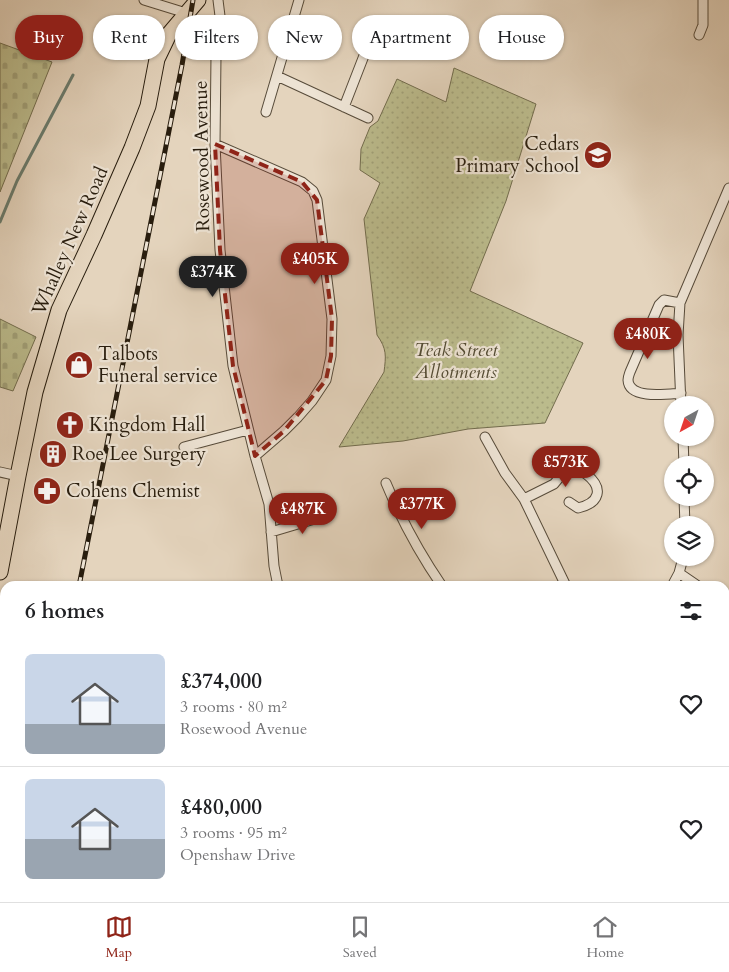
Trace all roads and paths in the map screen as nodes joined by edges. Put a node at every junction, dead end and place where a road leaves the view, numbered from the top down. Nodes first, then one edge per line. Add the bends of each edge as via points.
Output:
1 (144, 0) edge
2 (198, 0) edge
3 (218, 0) edge
4 (299, 0) edge
5 (703, 0) edge
6 (186, 13) junction
7 (699, 35) dead end
8 (362, 60) edge
9 (277, 76) junction
10 (344, 107) junction
11 (266, 112) dead end
12 (368, 118) dead end
13 (215, 144) junction
14 (729, 189) edge
15 (680, 303) junction
16 (681, 393) joint
17 (248, 430) junction
18 (485, 437) dead end
19 (184, 447) dead end
20 (255, 456) junction
21 (0, 472) edge
22 (18, 476) junction
23 (386, 483) dead end
24 (524, 499) junction
25 (569, 502) dead end
26 (328, 515) dead end
27 (271, 532) junction
28 (3, 540) edge
29 (681, 566) edge
30 (0, 572) edge
31 (679, 573) junction
32 (277, 581) edge
33 (439, 581) edge
34 (564, 581) edge
35 (675, 581) edge
36 (691, 581) edge

1 - 6 street
2 - 6 highway, Whalley New Road
3 - 13 street, Rosewood Avenue
4 - 9 street
5 - 7 street via 703,25
6 - 22 highway, Whalley New Road via 169,34 157,59 148,106 132,148 59,310 35,392
8 - 10 street
9 - 10 street
9 - 11 street
10 - 12 street
13 - 17 street, Rosewood Avenue via 220,250 233,366
13 - 20 street via 302,182 313,191 317,200 332,319 331,356 326,380 298,417
14 - 15 street
15 - 16 street
15 - 16 street via 664,300 659,304 628,380 632,388 643,394
17 - 19 street
17 - 20 street, Rosewood Avenue
18 - 24 street
20 - 27 street, Rosewood Avenue via 269,504
21 - 22 street
22 - 28 highway, Whalley New Road
23 - 33 street via 426,563
24 - 25 street via 554,484 567,468 576,468 594,480 597,496 592,503 578,508
24 - 34 street
26 - 27 street
27 - 32 street, Rosewood Avenue
28 - 30 highway, Whalley New Road
29 - 31 street
31 - 35 street
31 - 36 street

